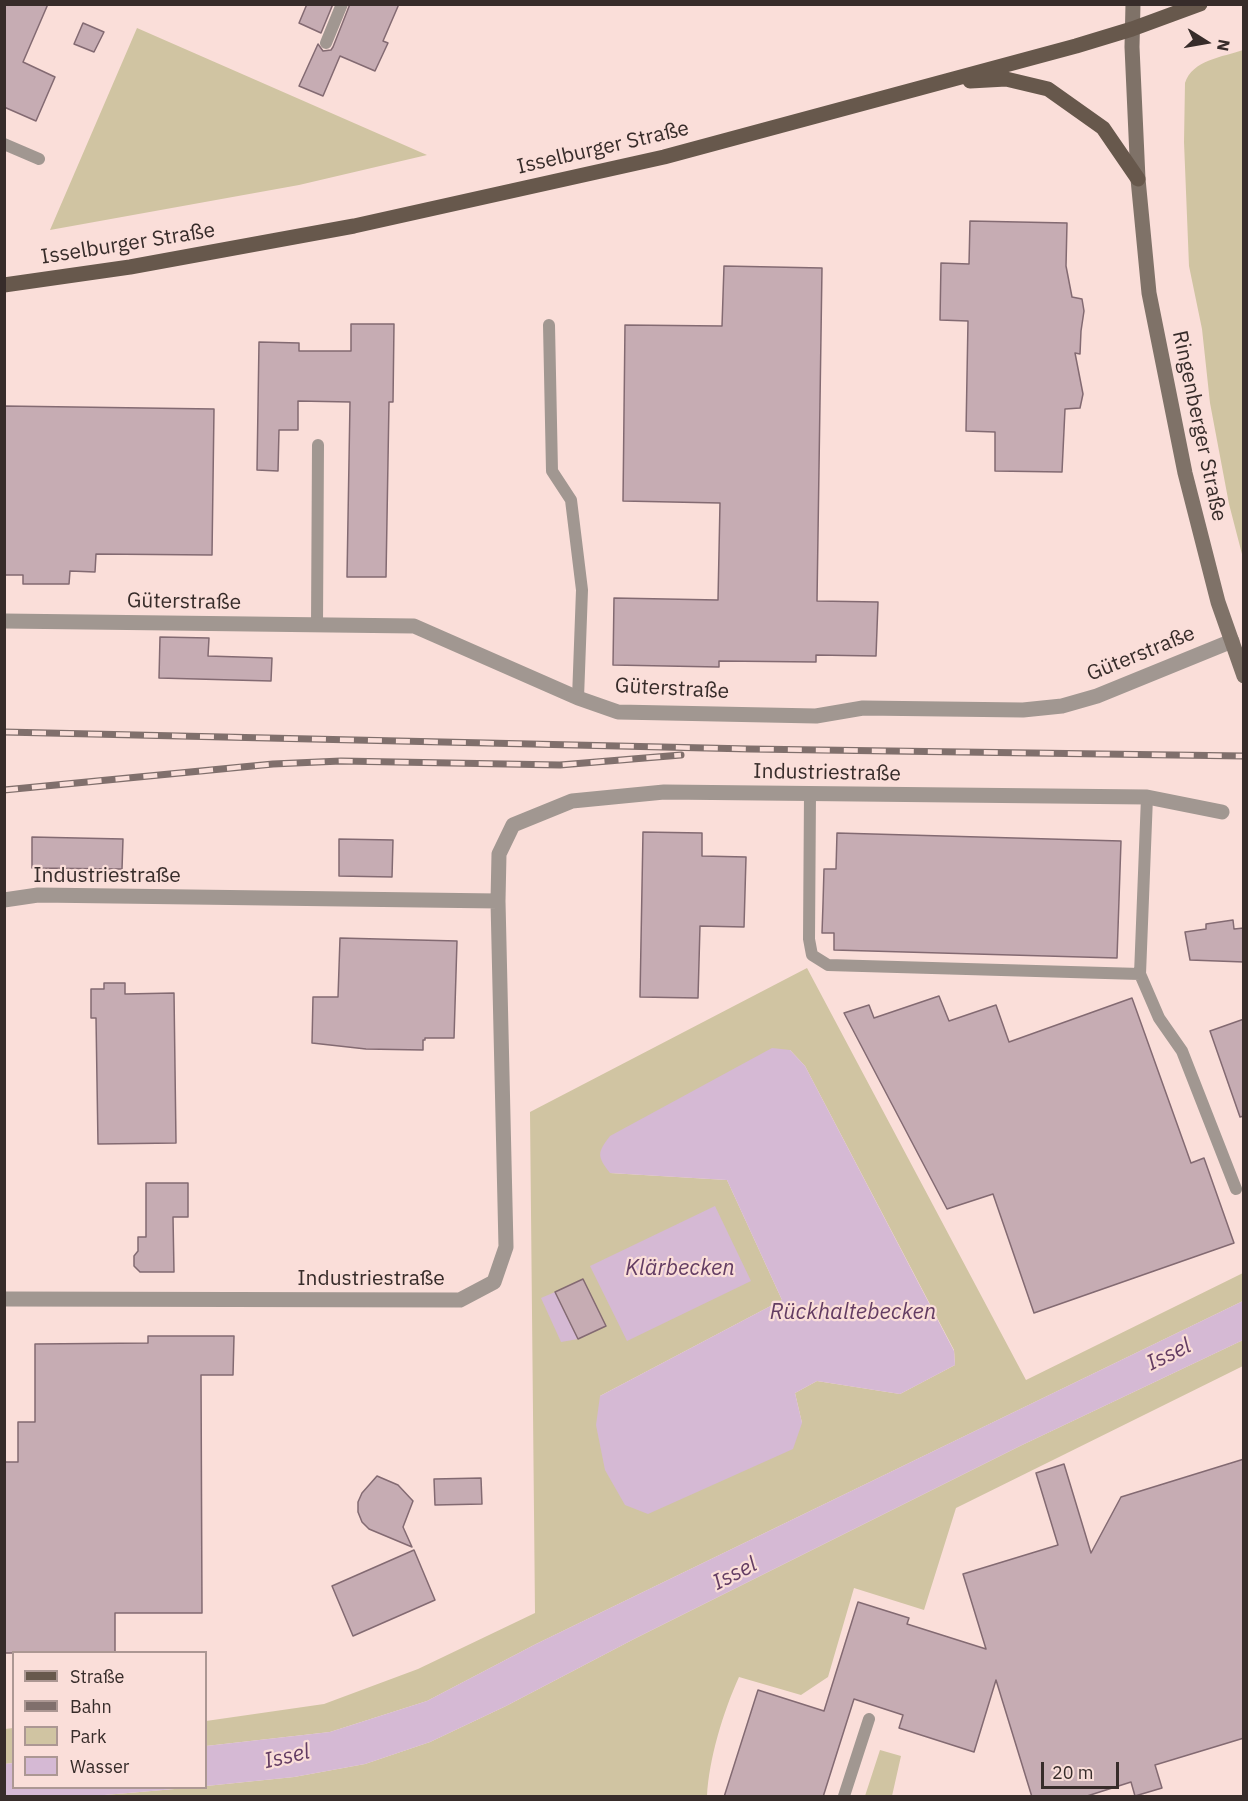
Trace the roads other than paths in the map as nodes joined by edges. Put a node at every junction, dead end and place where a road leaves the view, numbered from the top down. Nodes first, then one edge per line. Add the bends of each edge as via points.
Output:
1 (342, 4) edge
2 (1133, 4) edge
3 (1200, 4) edge
4 (1132, 28) junction
5 (326, 43) dead end
6 (934, 84) junction
7 (4, 144) edge
8 (39, 159) dead end
9 (1138, 179) junction
10 (4, 285) edge
11 (549, 325) dead end
12 (318, 445) dead end
13 (4, 621) edge
14 (317, 625) junction
15 (1232, 641) junction
16 (1244, 676) edge
17 (578, 698) junction
18 (810, 793) junction
19 (1147, 797) junction
20 (1222, 812) dead end
21 (4, 900) edge
22 (498, 901) junction
23 (1140, 974) junction
24 (1236, 1189) dead end
25 (4, 1299) edge
26 (869, 1719) dead end
27 (843, 1797) edge

1 - 5 lane
2 - 4 main road, Ringenberger Straße
3 - 4 main road, Isselburger Straße
4 - 6 main road, Isselburger Straße
4 - 9 main road, Ringenberger Straße
6 - 9 main road, Ringenberger Straße via 1006,79 1048,89 1103,128
6 - 10 main road, Isselburger Straße via 664,158 354,226 130,267
7 - 8 lane
9 - 15 main road, Ringenberger Straße via 1149,293 1185,473
11 - 17 lane via 552,471 571,500 582,590
12 - 14 lane
13 - 14 street, Güterstraße via 60,625
14 - 17 street, Güterstraße via 414,626
15 - 16 main road, Ringenberger Straße
15 - 17 street, Güterstraße via 1098,696 1062,706 1023,710 863,708 816,716 618,711
18 - 19 street, Industriestraße
18 - 22 street, Industriestraße via 664,792 572,801 513,825 499,854
18 - 23 lane via 809,939 812,955 828,965
19 - 20 street, Industriestraße
19 - 23 lane
21 - 22 street, Industriestraße via 38,895
22 - 25 street, Industriestraße via 506,1247 494,1282 460,1300
23 - 24 lane via 1159,1018 1182,1052
26 - 27 lane

